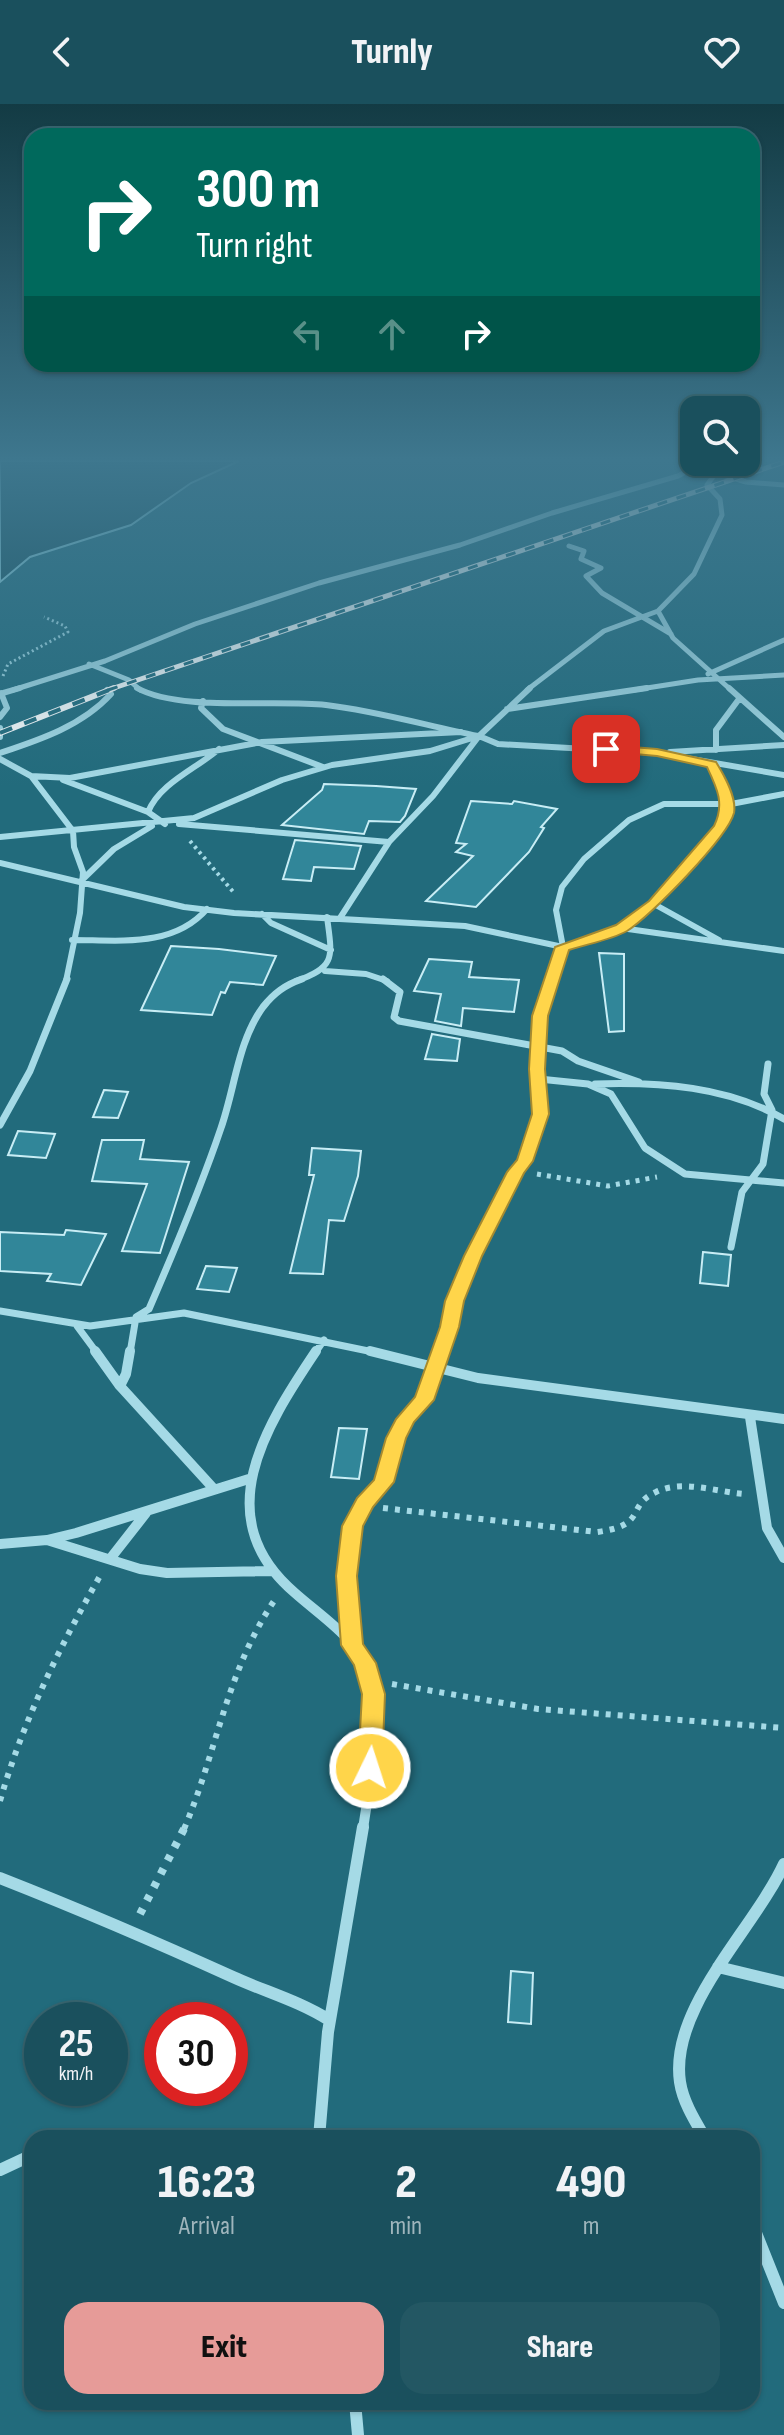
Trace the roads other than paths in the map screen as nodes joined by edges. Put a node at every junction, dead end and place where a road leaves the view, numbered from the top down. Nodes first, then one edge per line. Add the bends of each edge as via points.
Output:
1 (368, 570) edge
2 (598, 570) edge
3 (696, 570) edge
4 (658, 611) junction
5 (641, 615) junction
6 (671, 634) junction
7 (784, 640) edge
8 (89, 664) junction
9 (711, 672) junction
10 (784, 675) edge
11 (719, 679) junction
12 (698, 680) junction
13 (107, 690) dead end
14 (2, 693) edge
15 (739, 699) junction
16 (203, 701) junction
17 (505, 709) junction
18 (0, 717) edge
19 (0, 728) edge
20 (461, 732) junction
21 (479, 736) junction
22 (0, 737) edge
23 (784, 737) edge
24 (262, 742) junction
25 (784, 745) edge
26 (219, 749) junction
27 (715, 750) junction
28 (657, 753) junction
29 (0, 756) edge
30 (714, 764) junction
31 (323, 767) junction
32 (784, 775) edge
33 (31, 776) junction
34 (59, 778) junction
35 (784, 794) edge
36 (724, 805) junction
37 (148, 812) junction
38 (164, 824) junction
39 (73, 831) junction
40 (0, 837) edge
41 (389, 842) junction
42 (0, 863) edge
43 (80, 881) junction
44 (654, 904) junction
45 (207, 909) junction
46 (262, 914) junction
47 (327, 917) junction
48 (340, 918) junction
49 (621, 928) junction
50 (72, 940) junction
51 (723, 942) junction
52 (563, 947) junction
53 (331, 950) junction
54 (784, 951) edge
55 (325, 971) junction
56 (538, 1047) junction
57 (768, 1064) dead end
58 (539, 1079) junction
59 (639, 1082) junction
60 (588, 1084) junction
61 (0, 1101) edge
62 (10, 1103) junction
63 (772, 1110) junction
64 (784, 1119) edge
65 (0, 1125) edge
66 (754, 1180) junction
67 (784, 1183) edge
68 (731, 1247) dead end
69 (0, 1311) edge
70 (136, 1317) junction
71 (77, 1326) junction
72 (324, 1340) junction
73 (437, 1366) junction
74 (120, 1386) junction
75 (750, 1417) junction
76 (784, 1419) edge
77 (252, 1478) junction
78 (214, 1489) junction
79 (148, 1511) junction
80 (47, 1540) junction
81 (0, 1544) edge
82 (784, 1558) edge
83 (110, 1559) junction
84 (273, 1571) junction
85 (352, 1645) junction
86 (784, 1864) edge
87 (0, 1878) edge
88 (718, 1967) junction
89 (784, 1983) edge
90 (329, 2020) junction
91 (320, 2130) edge
92 (701, 2130) edge
93 (24, 2159) edge
94 (0, 2170) edge
95 (760, 2243) edge
96 (784, 2303) edge
97 (356, 2410) edge
98 (358, 2435) edge

1 - 8 street
2 - 5 street via 586,576 598,590
3 - 4 street
4 - 5 street
4 - 6 street
5 - 6 street
5 - 17 street via 594,639
6 - 9 street
7 - 9 street
8 - 14 street
8 - 16 street via 150,694
9 - 11 street
9 - 12 street
10 - 11 street
11 - 12 street
11 - 15 street
12 - 17 street
13 - 29 street via 108,699 84,715
14 - 18 street via 7,708
15 - 23 street
15 - 27 street via 716,730
16 - 20 street via 326,705
16 - 24 street via 206,717 220,727
17 - 21 street
19 - 22 street
20 - 21 street
20 - 24 street
21 - 28 street via 498,744
21 - 31 street via 440,749
21 - 41 street
24 - 26 street
24 - 31 street
25 - 27 street
26 - 34 street
26 - 37 street via 156,795
27 - 28 street
27 - 30 street
28 - 30 street
29 - 33 street
30 - 32 street
30 - 36 street
31 - 38 street via 194,818
33 - 34 street
33 - 39 street
34 - 37 street
35 - 36 street
36 - 44 street via 728,811 720,827
36 - 52 street via 666,804 623,822 580,862 557,897
37 - 38 street
38 - 39 street
38 - 41 street
38 - 43 street via 114,849
39 - 40 street
39 - 43 street via 83,872
41 - 48 street
42 - 43 street
43 - 45 street via 149,901
43 - 50 street via 80,913
44 - 49 street
44 - 51 street
45 - 46 street
45 - 50 street via 189,927 169,935
46 - 47 street
46 - 53 street
47 - 48 street
47 - 53 street
48 - 52 street via 465,926
49 - 51 street
49 - 52 street
50 - 62 street via 67,979 49,1027
51 - 54 street
52 - 56 street via 540,1016
53 - 55 street
55 - 56 street via 394,984 400,992 394,1017 399,1021
55 - 70 street via 283,986 262,1008 244,1045 184,1234 149,1309
56 - 58 street
56 - 59 street via 562,1051
57 - 63 street via 762,1092
58 - 60 street
58 - 73 street via 540,1114 525,1161 480,1238
59 - 60 street
59 - 63 street
60 - 66 street via 611,1094 645,1148 685,1174
61 - 62 street
62 - 65 street
63 - 64 street
63 - 66 street via 763,1164
66 - 67 street
66 - 68 street via 742,1192
69 - 71 street
70 - 71 street via 119,1324
70 - 72 street via 184,1313
70 - 74 street
71 - 74 street
72 - 73 street
72 - 77 street via 271,1416
73 - 75 street via 478,1378
73 - 85 street via 424,1400 396,1438 383,1482 352,1526 347,1558
74 - 78 street
75 - 76 street
75 - 82 street via 767,1528
77 - 78 street
77 - 84 street via 247,1500 252,1532
78 - 79 street
79 - 80 street
79 - 83 street
80 - 81 street
80 - 83 street
83 - 84 street via 167,1573
84 - 85 street
85 - 90 street via 372,1680 372,1742 365,1821
86 - 88 street via 745,1936
87 - 90 street via 132,1930
88 - 89 street
88 - 92 street via 681,2044 680,2079
90 - 91 street
93 - 94 street
95 - 96 street
97 - 98 street

